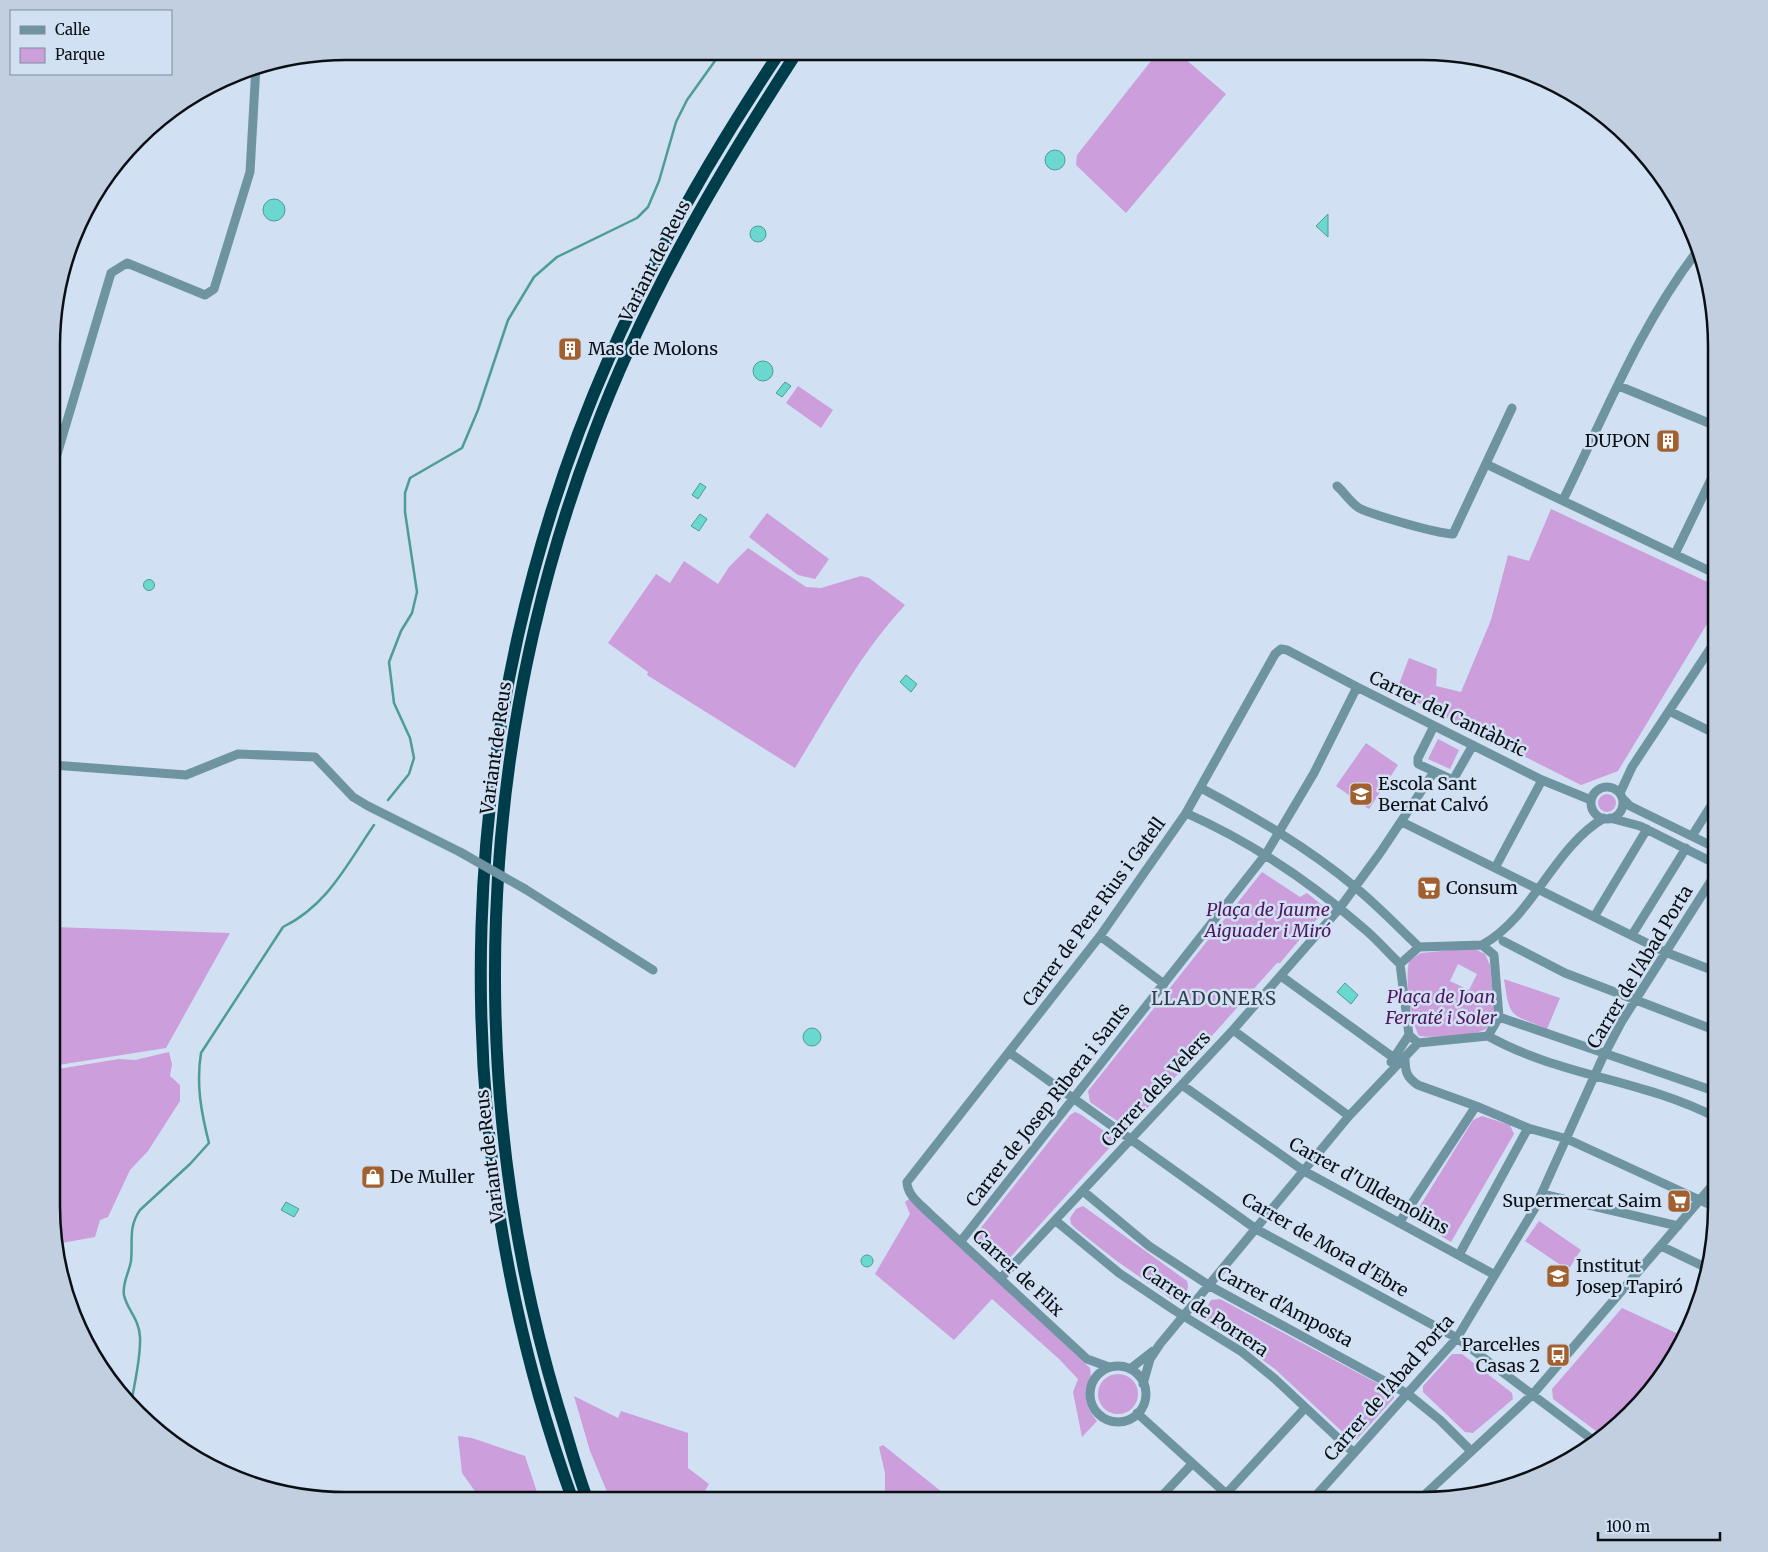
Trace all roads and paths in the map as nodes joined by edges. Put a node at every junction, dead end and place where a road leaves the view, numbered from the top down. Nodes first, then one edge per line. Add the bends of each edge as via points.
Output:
1 (775, 60) edge
2 (793, 60) edge
3 (256, 75) edge
4 (1694, 256) edge
5 (1619, 386) junction
6 (1512, 408) dead end
7 (1708, 423) edge
8 (60, 447) edge
9 (1486, 464) junction
10 (1337, 486) dead end
11 (1708, 486) edge
12 (1563, 500) junction
13 (1675, 554) junction
14 (1708, 570) edge
15 (1292, 652) joint
16 (1708, 652) edge
17 (1357, 687) junction
18 (1669, 711) junction
19 (1434, 726) junction
20 (1708, 730) edge
21 (1472, 745) junction
22 (60, 766) edge
23 (1632, 767) junction
24 (1434, 772) junction
25 (1542, 780) junction
26 (1611, 787) junction
27 (1201, 788) junction
28 (1621, 796) junction
29 (1592, 804) junction
30 (1708, 811) edge
31 (1186, 813) junction
32 (1607, 818) junction
33 (1402, 822) junction
34 (1647, 829) junction
35 (1280, 832) junction
36 (1584, 833) junction
37 (1692, 836) junction
38 (1708, 844) edge
39 (1686, 848) junction
40 (1265, 856) junction
41 (1708, 860) edge
42 (1495, 868) junction
43 (1708, 886) edge
44 (1356, 887) junction
45 (1537, 889) junction
46 (1339, 909) junction
47 (1594, 917) junction
48 (1506, 929) junction
49 (1632, 935) junction
50 (1100, 936) junction
51 (1503, 941) junction
52 (1482, 945) junction
53 (1419, 947) junction
54 (1666, 952) junction
55 (1494, 955) junction
56 (1400, 964) junction
57 (1708, 968) edge
58 (653, 970) dead end
59 (1281, 976) junction
60 (1164, 984) junction
61 (1635, 1000) junction
62 (1499, 1017) junction
63 (1708, 1028) edge
64 (1233, 1030) junction
65 (1409, 1035) junction
66 (1488, 1036) junction
67 (1418, 1044) junction
68 (1010, 1053) junction
69 (1605, 1053) junction
70 (1405, 1057) junction
71 (1394, 1058) junction
72 (1595, 1075) junction
73 (1182, 1085) junction
74 (1708, 1089) edge
75 (1368, 1094) junction
76 (1073, 1099) junction
77 (1476, 1106) junction
78 (1708, 1114) edge
79 (1349, 1116) junction
80 (1528, 1128) junction
81 (1567, 1139) junction
82 (1130, 1140) junction
83 (1304, 1171) junction
84 (907, 1189) joint
85 (1083, 1191) junction
86 (1708, 1191) edge
87 (1542, 1194) junction
88 (1701, 1200) junction
89 (1708, 1204) edge
90 (1056, 1221) junction
91 (1399, 1223) junction
92 (1678, 1226) junction
93 (1256, 1229) junction
94 (960, 1242) junction
95 (1661, 1246) junction
96 (1459, 1255) junction
97 (1701, 1265) edge
98 (1495, 1275) junction
99 (1002, 1278) junction
100 (1210, 1286) junction
101 (1185, 1316) junction
102 (1457, 1338) junction
103 (1160, 1344) junction
104 (1087, 1359) junction
105 (1110, 1367) junction
106 (1130, 1369) junction
107 (1096, 1376) junction
108 (1143, 1384) junction
109 (1408, 1394) junction
110 (1533, 1394) junction
111 (1305, 1408) junction
112 (1137, 1413) junction
113 (1590, 1438) edge
114 (1471, 1451) junction
115 (1354, 1453) junction
116 (1192, 1464) junction
117 (570, 1492) edge
118 (585, 1492) edge
119 (1166, 1492) edge
120 (1223, 1492) edge
121 (1233, 1492) edge
122 (1319, 1492) edge
123 (1428, 1492) edge

1 - 117 highway, Variant de Reus via 716,153 652,267 608,358 578,433 527,598 508,678 493,771 482,876 480,974 483,1084 492,1169 508,1269 526,1351
2 - 118 highway, Variant de Reus via 746,132 667,270 596,428 541,600 523,679 508,772 497,880 494,971 498,1084 506,1168 522,1267 541,1348
3 - 8 street via 250,172 214,289 205,296 127,263 111,273
4 - 5 street via 1657,308
5 - 7 street
5 - 12 street
6 - 9 street
9 - 10 street via 1453,534 1408,524 1358,507
9 - 12 street
11 - 13 street
12 - 13 street
13 - 14 street
15 - 17 street, Carrer del Cantàbric
15 - 27 street, Carrer de Pere Rius i Gatell via 1281,649 1275,654
16 - 18 street
17 - 19 street, Carrer del Cantàbric
17 - 35 street, Carrer de Josep Ribera i Sants
18 - 20 street
18 - 23 street
19 - 21 street, Carrer del Cantàbric
19 - 24 street via 1418,758 1418,764
21 - 24 street via 1453,780
21 - 25 street, Carrer del Cantàbric
22 - 58 street, bridge via 186,775 238,754 315,757 360,802 525,889
23 - 26 street
23 - 28 street
24 - 33 street, Carrer dels Velers
25 - 29 street, Carrer del Cantàbric
25 - 42 street
26 - 28 street
26 - 29 street via 1600,788
27 - 31 street, Carrer de Pere Rius i Gatell
27 - 35 street
28 - 32 street via 1621,811
28 - 37 street via 1630,806
29 - 32 street via 1598,816
29 - 36 street
30 - 37 street
31 - 40 street via 1220,828
31 - 50 street, Carrer de Pere Rius i Gatell
32 - 34 street via 1625,820
32 - 36 street
33 - 42 street
33 - 44 street, Carrer dels Velers
34 - 39 street
34 - 47 street
35 - 40 street, Carrer de Josep Ribera i Sants
35 - 44 street
36 - 45 street
37 - 38 street
39 - 41 street
39 - 49 street
40 - 46 street
40 - 60 street, Carrer de Josep Ribera i Sants
42 - 45 street
43 - 54 street, Carrer de l'Abad Porta
44 - 46 street, Carrer dels Velers
44 - 53 street
45 - 47 street
45 - 48 street
46 - 56 street via 1362,926
46 - 59 street, Carrer dels Velers
47 - 49 street
48 - 51 street
48 - 52 street
49 - 54 street
50 - 60 street
50 - 68 street, Carrer de Pere Rius i Gatell
51 - 55 street
51 - 61 street via 1565,973
52 - 53 street
52 - 55 street
53 - 56 street
54 - 57 street
54 - 61 street, Carrer de l'Abad Porta
55 - 62 street
56 - 65 street
59 - 64 street, Carrer dels Velers
59 - 71 street
60 - 76 street, Carrer de Josep Ribera i Sants
61 - 63 street
61 - 69 street, Carrer de l'Abad Porta
62 - 66 street
62 - 69 street
64 - 73 street, Carrer dels Velers
64 - 79 street
65 - 67 street
65 - 71 street
66 - 67 street
66 - 72 street via 1545,1063
67 - 70 street
68 - 76 street, Carrer de Mora d'Ebre
68 - 84 street, Carrer de Pere Rius i Gatell via 912,1174
69 - 72 street, Carrer de l'Abad Porta
69 - 74 street
70 - 75 street
70 - 77 street via 1405,1070 1418,1085
71 - 75 street
72 - 78 street via 1670,1098
72 - 81 street, Carrer de l'Abad Porta
73 - 82 street, Carrer dels Velers
73 - 83 street, Carrer d'Ulldemolins
75 - 79 street
76 - 82 street, Carrer de Mora d'Ebre
76 - 94 street, Carrer de Josep Ribera i Sants
77 - 80 street
77 - 91 street
79 - 83 street
80 - 81 street
80 - 96 street
81 - 87 street, Carrer de l'Abad Porta
81 - 88 street
82 - 85 street, Carrer dels Velers
82 - 93 street, Carrer de Mora d'Ebre
83 - 91 street, Carrer d'Ulldemolins
83 - 93 street
84 - 94 street, Carrer de Flix
85 - 90 street, Carrer dels Velers
85 - 100 street, Carrer d'Amposta via 1150,1246
86 - 88 street
87 - 92 street
87 - 98 street, Carrer de l'Abad Porta
88 - 89 street
88 - 92 street
90 - 99 street, Carrer dels Velers
90 - 101 street, Carrer de Porrera via 1119,1273
91 - 96 street, Carrer d'Ulldemolins
92 - 95 street
93 - 100 street
93 - 102 street, Carrer de Mora d'Ebre
94 - 99 street, Carrer de Flix
95 - 97 street
95 - 110 street
96 - 98 street, Carrer d'Ulldemolins
98 - 102 street, Carrer de l'Abad Porta
99 - 104 street, Carrer de Flix
100 - 101 street
100 - 109 street, Carrer d'Amposta
101 - 103 street
101 - 111 street, Carrer de Porrera via 1242,1352
102 - 109 street, Carrer de l'Abad Porta
102 - 110 street, Carrer de Mora d'Ebre
103 - 106 street
103 - 108 street via 1150,1359
104 - 105 street, Carrer de Flix
104 - 107 street, Carrer de Flix
105 - 106 street
105 - 107 street
106 - 108 street
107 - 112 street via 1090,1394 1099,1414 1119,1422
108 - 112 street via 1145,1397
109 - 114 street, Carrer d'Amposta
109 - 115 street, Carrer de l'Abad Porta
110 - 113 street, Carrer de Mora d'Ebre
110 - 114 street
111 - 115 street, Carrer de Porrera
111 - 121 street
112 - 116 street
114 - 123 street
115 - 122 street, Carrer de l'Abad Porta
116 - 119 street
116 - 120 street

